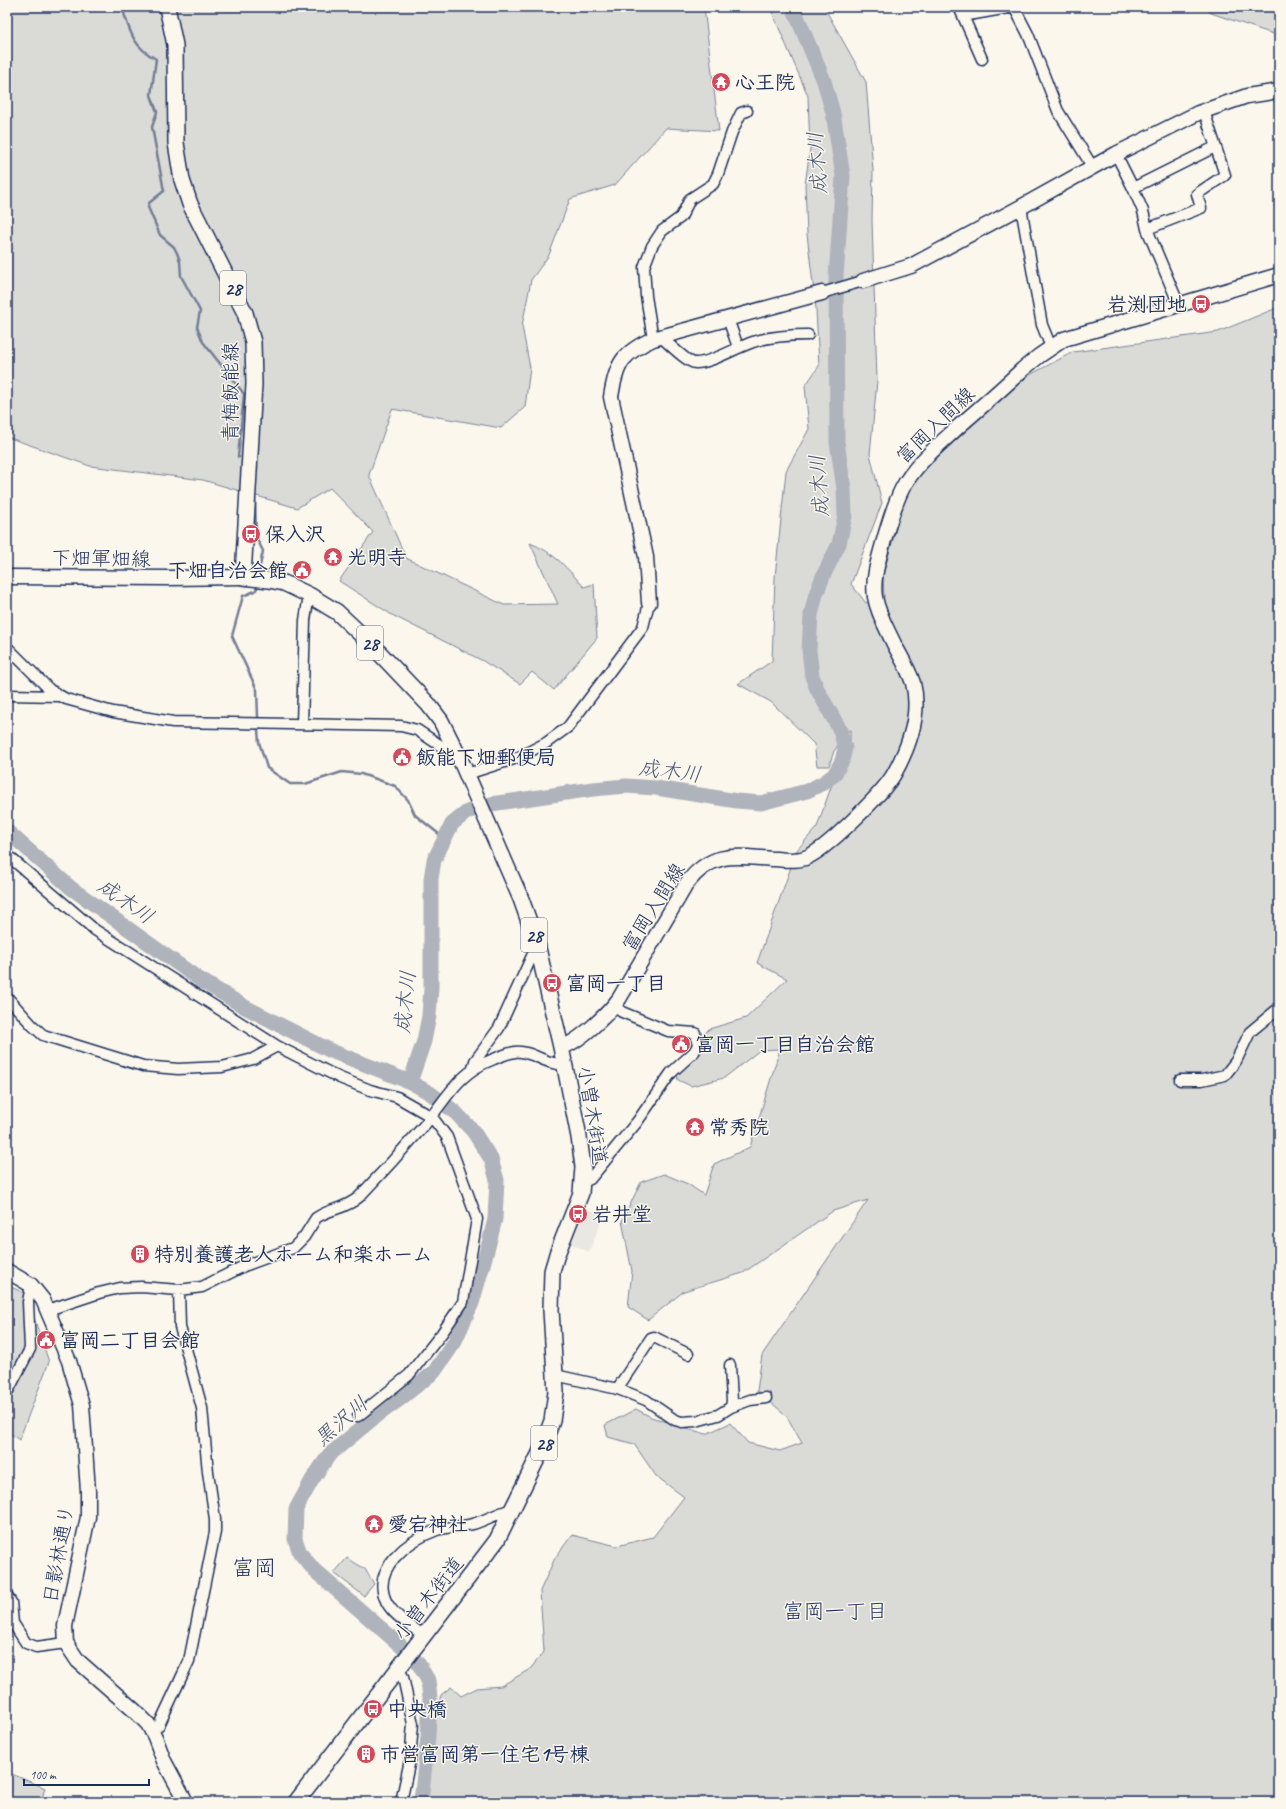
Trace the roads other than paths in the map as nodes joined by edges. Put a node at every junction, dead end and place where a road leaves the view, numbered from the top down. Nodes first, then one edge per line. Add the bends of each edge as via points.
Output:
1 (167, 7) edge
2 (961, 11) edge
3 (982, 59) dead end
4 (1279, 91) edge
5 (747, 111) dead end
6 (1204, 111) junction
7 (1215, 147) junction
8 (1116, 154) junction
9 (1092, 166) junction
10 (1133, 188) junction
11 (1021, 207) junction
12 (1148, 229) junction
13 (1279, 275) edge
14 (863, 281) joint
15 (822, 293) joint
16 (1179, 305) junction
17 (728, 319) junction
18 (808, 335) dead end
19 (657, 338) junction
20 (738, 347) junction
21 (1051, 347) junction
22 (7, 577) edge
23 (243, 577) junction
24 (309, 594) junction
25 (649, 603) joint
26 (7, 647) edge
27 (7, 695) edge
28 (59, 696) junction
29 (302, 724) junction
30 (460, 759) junction
31 (468, 777) junction
32 (7, 855) edge
33 (537, 944) junction
34 (7, 997) edge
35 (614, 1006) junction
36 (1279, 1008) edge
37 (277, 1046) junction
38 (561, 1047) junction
39 (564, 1064) junction
40 (473, 1068) junction
41 (1180, 1080) dead end
42 (432, 1117) junction
43 (582, 1182) junction
44 (7, 1271) edge
45 (31, 1285) junction
46 (179, 1290) junction
47 (48, 1310) junction
48 (688, 1354) dead end
49 (730, 1365) dead end
50 (555, 1375) junction
51 (617, 1389) junction
52 (7, 1393) edge
53 (766, 1398) dead end
54 (731, 1407) junction
55 (358, 1416) dead end
56 (513, 1509) junction
57 (7, 1596) edge
58 (421, 1639) junction
59 (66, 1643) junction
60 (400, 1667) junction
61 (151, 1730) junction
62 (186, 1802) edge
63 (296, 1802) edge
64 (401, 1802) edge

1 - 23 main road, 青梅飯能線 / 28 via 174,45 176,143 182,180 190,204 245,312 253,342 254,384
2 - 3 street
2 - 9 street via 1014,7 1028,34 1058,111
4 - 6 street via 1247,96
5 - 19 street via 741,114 735,126 713,184 690,199 681,218 662,231 652,246 644,267 646,296
6 - 7 street
6 - 8 street
7 - 10 street
7 - 12 street via 1224,175 1197,194 1202,208
8 - 9 street
8 - 10 street
9 - 11 street
10 - 12 street
11 - 14 street via 911,266
11 - 21 street via 1042,325
12 - 16 street
13 - 16 street, 富岡入間線
14 - 15 street
15 - 17 street
16 - 21 street, 富岡入間線 via 1077,334
17 - 19 street
17 - 20 street
18 - 20 street via 768,338
19 - 20 street via 674,347 686,360 694,363 717,357
19 - 25 street via 636,347 623,359 614,376 611,397 646,557
21 - 35 street, 富岡入間線 via 1023,369 922,462 902,488 896,502 880,554 874,587 879,612 908,670 915,696 915,719 911,735 894,774 862,811 812,855 793,860 729,857 717,859 697,870
22 - 23 street, 下畑軍畑線
23 - 24 main road, 小曽木街道 / 28 via 284,583
24 - 29 street via 305,620
24 - 30 main road, 小曽木街道 / 28 via 337,612 428,704 441,721
25 - 31 street via 643,627 568,727 546,743 517,758
26 - 28 street
27 - 28 street
28 - 29 street via 113,712 173,722
29 - 30 street via 410,727
30 - 31 main road, 小曽木街道 / 28
31 - 33 main road, 小曽木街道 / 28 via 521,899
32 - 37 street via 95,930
33 - 38 main road, 小曽木街道 / 28
33 - 40 street via 499,1028 475,1061
34 - 37 street via 43,1035 151,1067 222,1067 253,1059
35 - 38 street, 富岡入間線 via 575,1041
35 - 43 street via 622,1012 668,1031 695,1033 698,1045 671,1073 637,1122 590,1179
36 - 41 street via 1250,1032 1236,1061 1225,1075 1202,1080
37 - 42 street via 340,1078 397,1097
38 - 39 main road, 小曽木街道 / 28
39 - 40 street via 528,1053 515,1052
39 - 43 main road, 小曽木街道 / 28 via 582,1150
40 - 42 street via 449,1092
42 - 46 street via 359,1197 347,1206 328,1211 316,1218 304,1237 293,1248 244,1266 202,1287
42 - 55 street via 447,1137 477,1219 463,1302 409,1375
43 - 50 main road, 小曽木街道 / 28 via 578,1201 552,1271 551,1310
44 - 45 street, 日影林通り
45 - 47 street, 日影林通り
45 - 52 street via 28,1302 30,1349
46 - 47 street via 120,1288
46 - 61 street via 180,1327 202,1408 215,1532 189,1661 159,1724
47 - 59 street, 日影林通り via 69,1361 82,1405 88,1491 88,1517 65,1626
48 - 51 street via 651,1338
49 - 54 street
50 - 51 street
50 - 56 main road, 小曽木街道 / 28 via 556,1392 552,1421 545,1442
51 - 54 street via 646,1400 682,1422 718,1415
53 - 54 street via 750,1400
56 - 58 main road, 小曽木街道 / 28 via 497,1540
56 - 58 street via 474,1524 431,1533 405,1548 386,1567 383,1587 387,1602
57 - 59 street via 11,1602 13,1623 26,1643 36,1647
58 - 60 main road, 小曽木街道 / 28
59 - 61 street via 78,1661 135,1711
60 - 63 main road, 小曽木街道 / 28
60 - 64 street via 413,1724 410,1760
61 - 62 street

